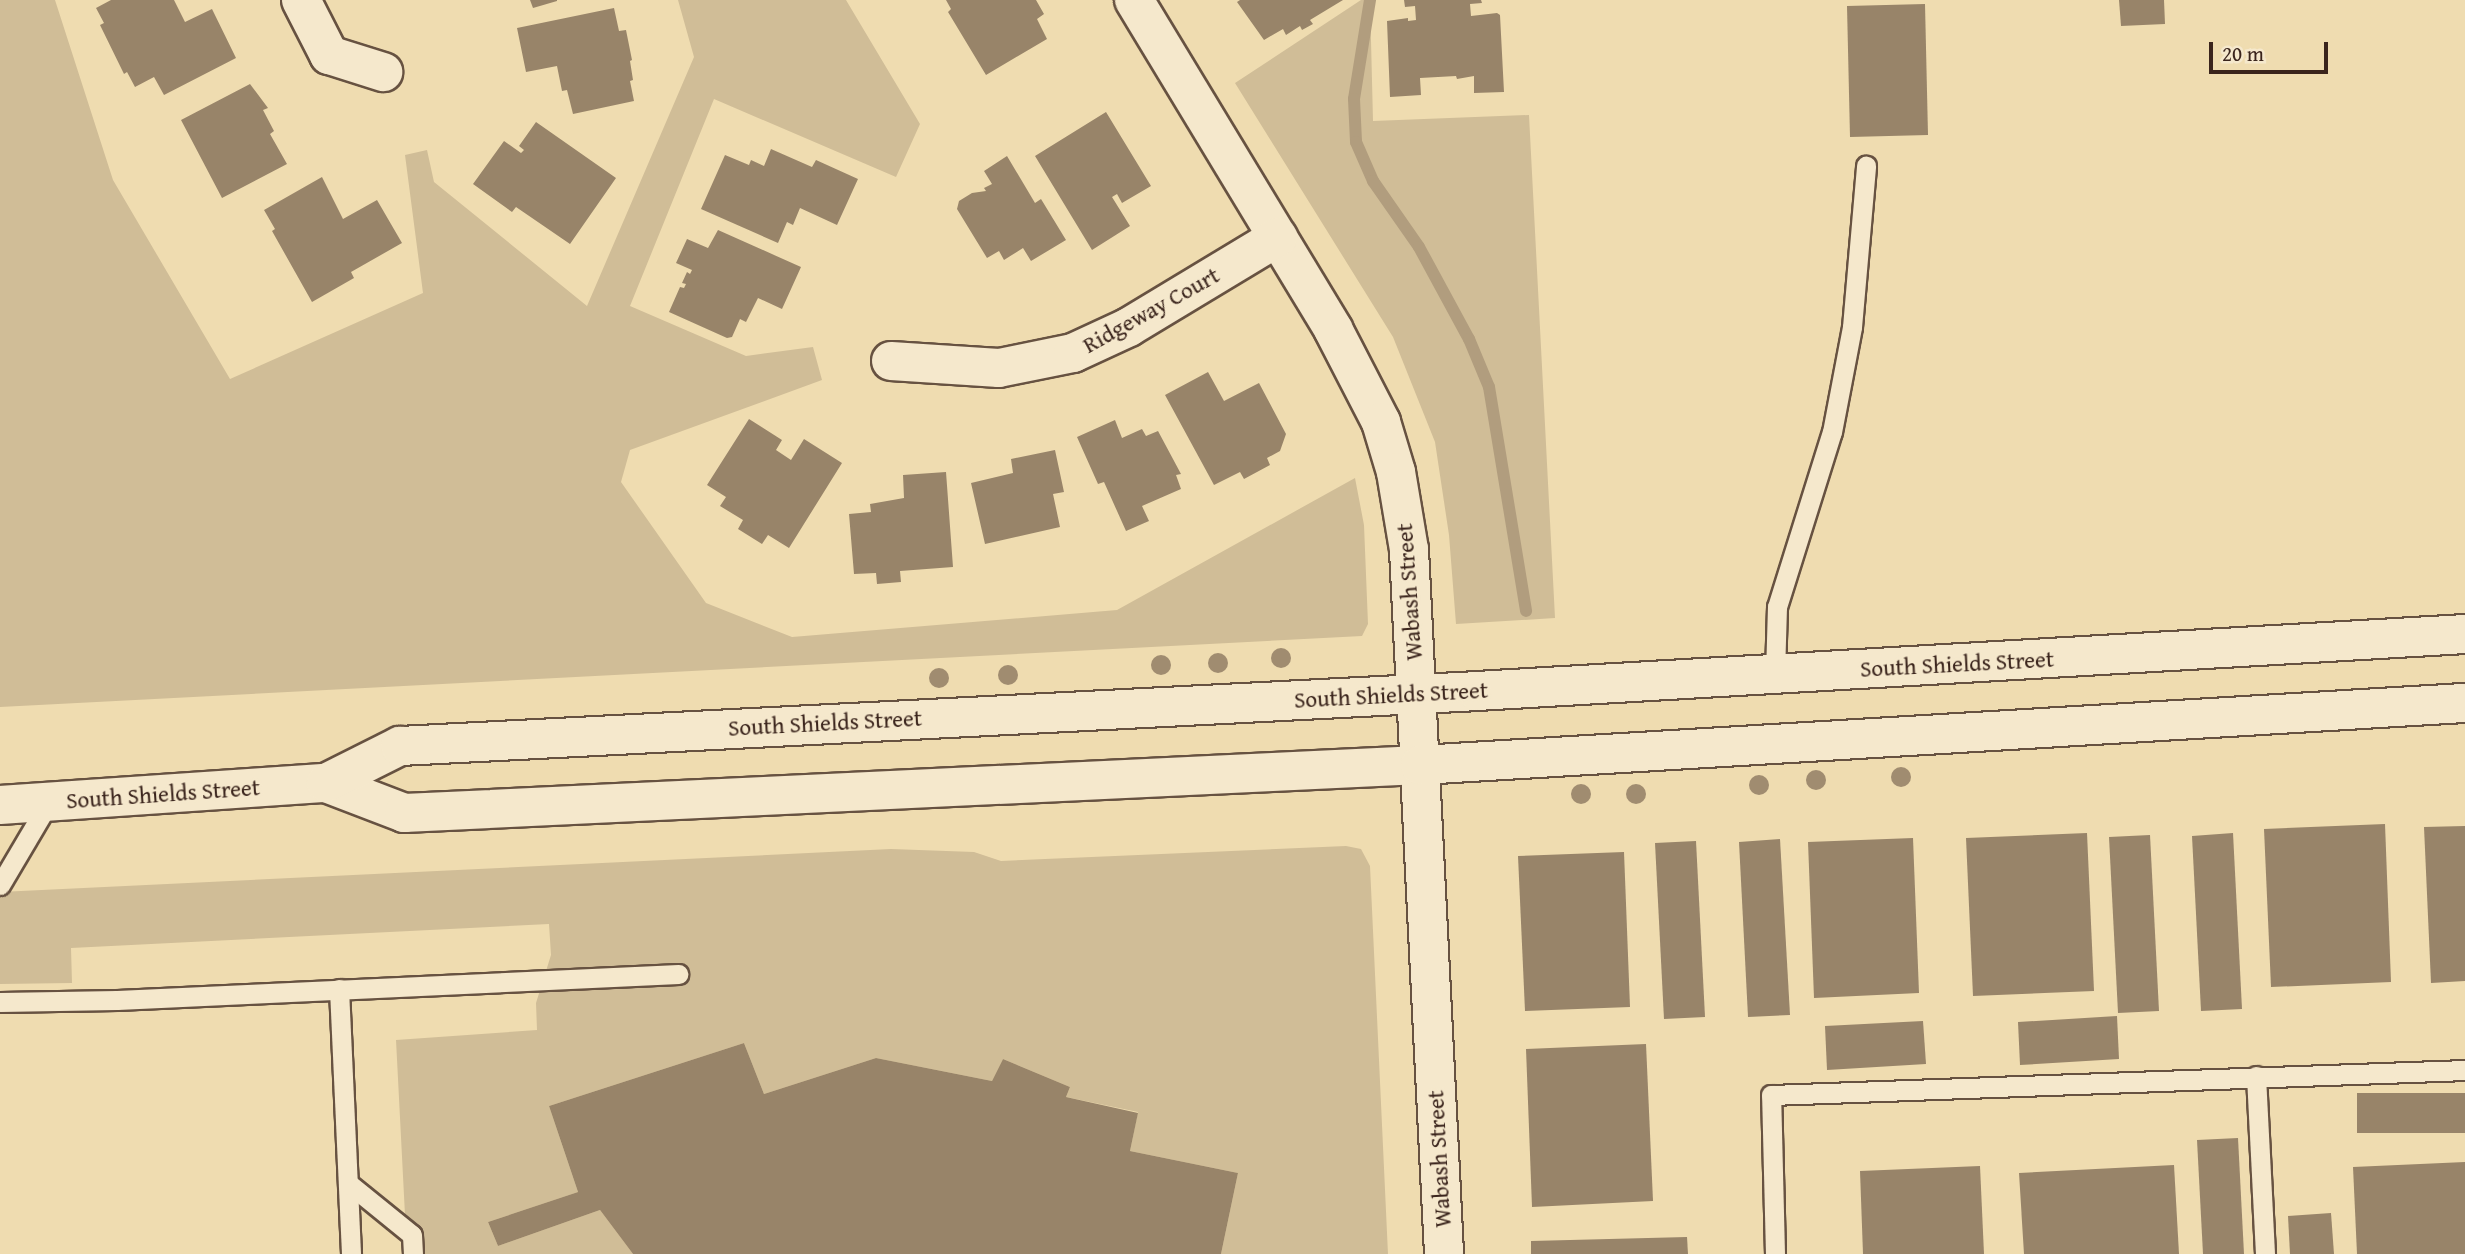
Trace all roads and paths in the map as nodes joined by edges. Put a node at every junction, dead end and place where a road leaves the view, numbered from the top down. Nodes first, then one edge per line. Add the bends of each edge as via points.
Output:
1 (300, 0) edge
2 (1134, 0) edge
3 (383, 72) dead end
4 (1866, 166) dead end
5 (1278, 237) junction
6 (891, 361) dead end
7 (2465, 634) edge
8 (1775, 674) junction
9 (1416, 695) junction
10 (2465, 703) edge
11 (1420, 765) junction
12 (326, 783) junction
13 (49, 802) junction
14 (0, 805) edge
15 (0, 885) edge
16 (678, 974) dead end
17 (339, 989) junction
18 (0, 1002) edge
19 (2465, 1070) edge
20 (2256, 1076) junction
21 (348, 1183) junction
22 (351, 1254) edge
23 (413, 1254) edge
24 (1444, 1254) edge
25 (1775, 1254) edge
26 (2265, 1254) edge

1 - 3 main road via 329,55
2 - 5 main road, Wabash Street
4 - 8 lane via 1853,327 1832,432 1777,607
5 - 6 main road, Ridgeway Court via 1129,327 1073,353 999,368
5 - 9 main road, Wabash Street via 1333,329 1385,435 1409,550
7 - 8 main road, South Shields Street
8 - 9 main road, South Shields Street
9 - 11 main road, Wabash Street
9 - 12 main road, South Shields Street via 400,746
10 - 11 main road, South Shields Street
11 - 12 main road, South Shields Street via 404,813
11 - 24 main road, Wabash Street
12 - 13 main road, South Shields Street
13 - 14 main road, South Shields Street
13 - 15 lane
16 - 17 lane
17 - 18 lane
17 - 21 lane
19 - 20 lane
20 - 25 lane via 1772,1095
20 - 26 lane
21 - 22 lane
21 - 23 lane via 412,1235

